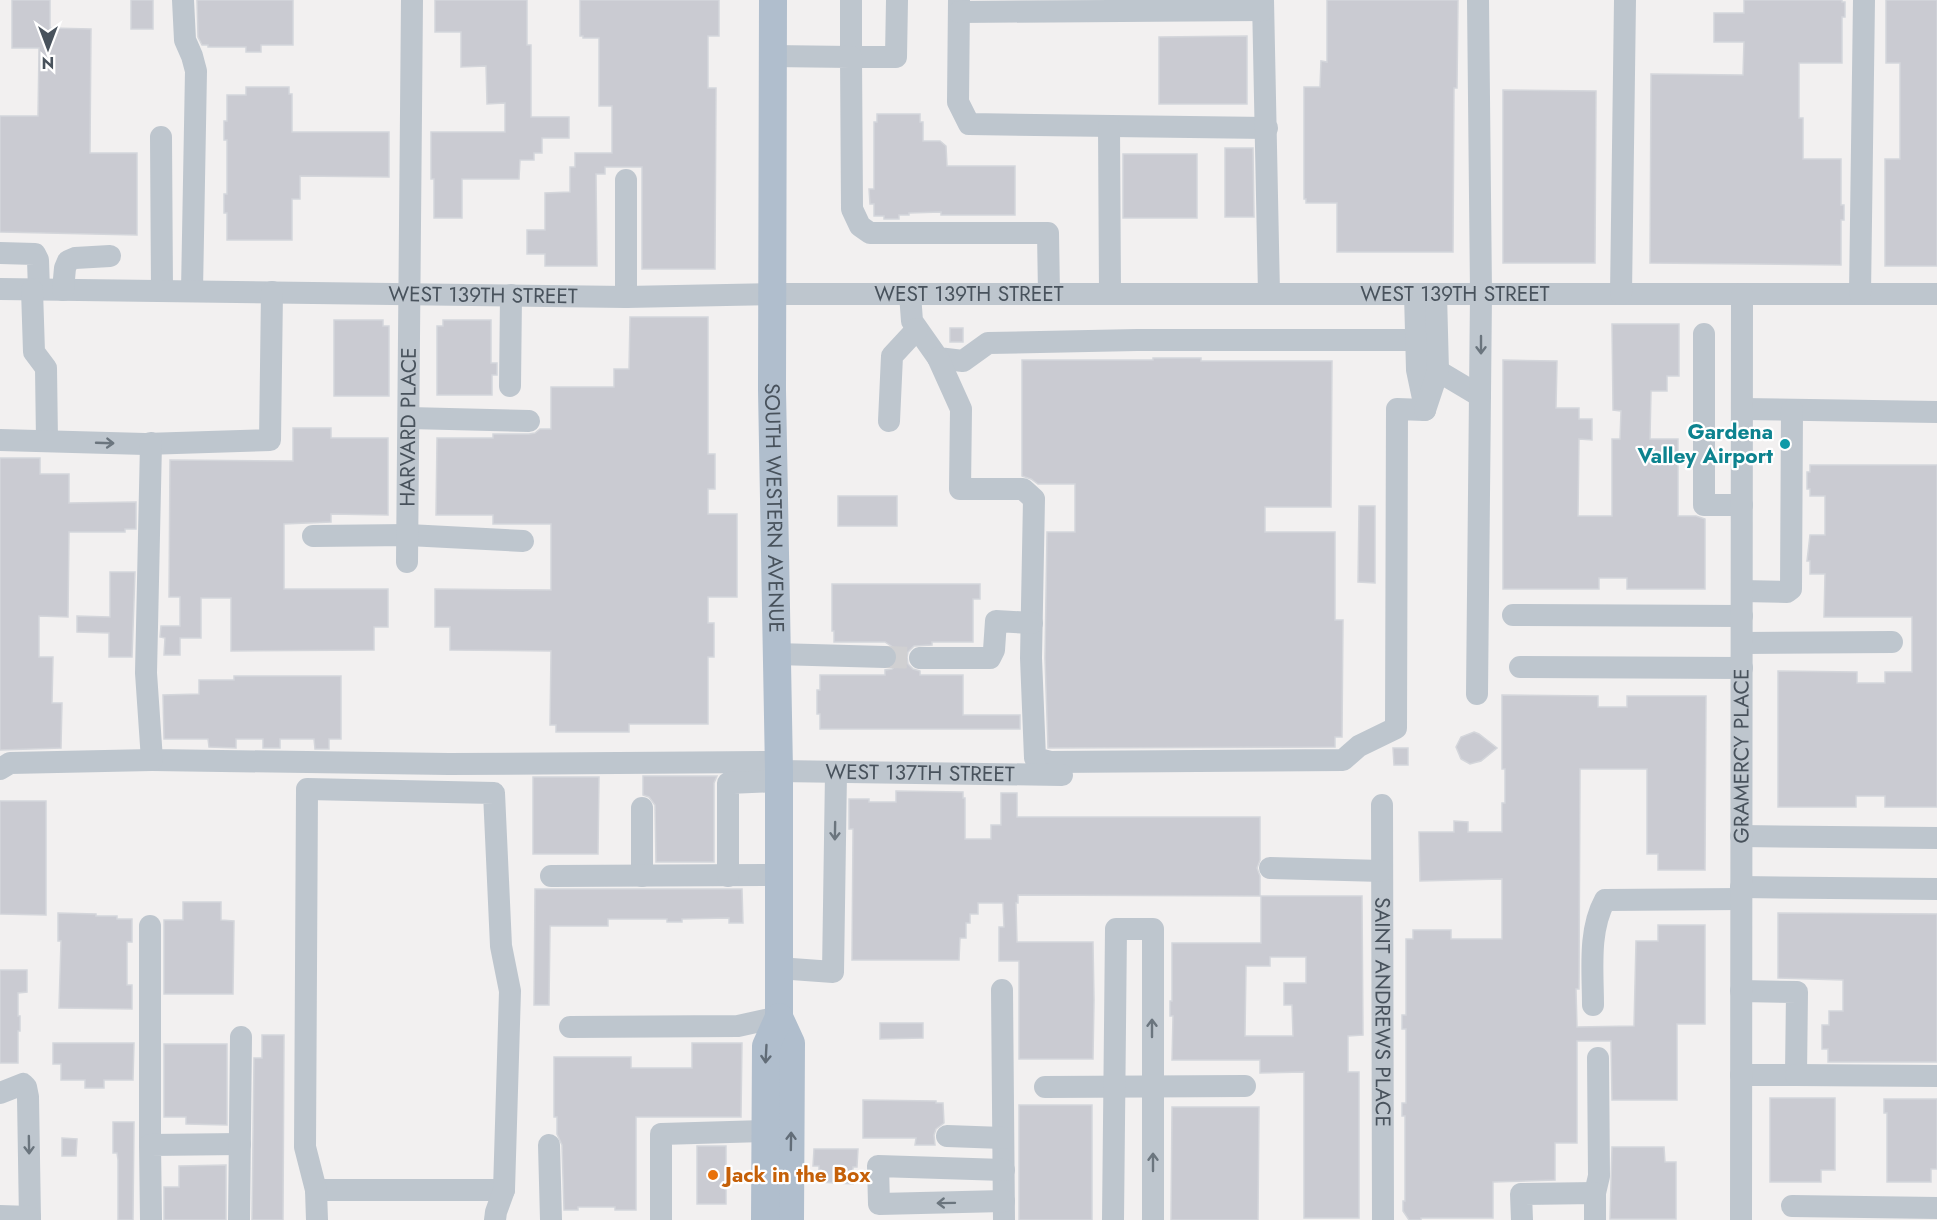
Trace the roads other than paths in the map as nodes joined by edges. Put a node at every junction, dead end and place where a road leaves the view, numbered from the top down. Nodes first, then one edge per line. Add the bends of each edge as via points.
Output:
1 (183, 0) edge
2 (412, 0) edge
3 (772, 0) edge
4 (851, 0) edge
5 (897, 0) edge
6 (1478, 0) edge
7 (1625, 0) edge
8 (1864, 0) edge
9 (1263, 5) edge
10 (959, 6) edge
11 (772, 56) junction
12 (851, 57) junction
13 (1109, 126) junction
14 (1267, 128) junction
15 (161, 137) dead end
16 (626, 180) dead end
17 (0, 253) edge
18 (110, 256) dead end
19 (0, 290) edge
20 (35, 290) junction
21 (63, 290) junction
22 (162, 291) junction
23 (192, 291) junction
24 (272, 292) junction
25 (410, 293) junction
26 (772, 294) junction
27 (910, 294) junction
28 (1049, 294) junction
29 (1110, 294) junction
30 (1269, 294) junction
31 (1426, 294) junction
32 (1481, 294) junction
33 (1621, 294) junction
34 (1742, 294) junction
35 (1860, 294) junction
36 (1937, 294) edge
37 (511, 295) junction
38 (626, 297) junction
39 (917, 329) junction
40 (1704, 334) dead end
41 (1427, 340) junction
42 (938, 358) junction
43 (1438, 371) junction
44 (510, 386) dead end
45 (1480, 396) junction
46 (1425, 410) junction
47 (1792, 410) junction
48 (1742, 412) junction
49 (1937, 412) edge
50 (1705, 415) junction
51 (409, 418) junction
52 (530, 420) dead end
53 (889, 421) dead end
54 (0, 440) edge
55 (47, 441) junction
56 (151, 443) junction
57 (1742, 505) junction
58 (408, 535) junction
59 (313, 536) dead end
60 (524, 541) dead end
61 (407, 562) dead end
62 (1742, 591) junction
63 (1513, 615) dead end
64 (1742, 616) junction
65 (1032, 623) junction
66 (1892, 642) dead end
67 (1742, 643) junction
68 (776, 654) junction
69 (885, 657) tunnel mouth
70 (920, 658) tunnel mouth
71 (1520, 667) dead end
72 (1742, 668) junction
73 (1477, 694) dead end
74 (152, 760) junction
75 (0, 769) edge
76 (778, 771) junction
77 (836, 773) junction
78 (1062, 775) dead end
79 (1382, 805) dead end
80 (642, 808) dead end
81 (1741, 836) junction
82 (1937, 838) edge
83 (1270, 868) dead end
84 (1382, 870) junction
85 (779, 875) junction
86 (551, 876) dead end
87 (642, 876) junction
88 (728, 876) junction
89 (1937, 889) edge
90 (1741, 893) junction
91 (150, 926) dead end
92 (778, 968) junction
93 (1002, 990) dead end
94 (1741, 991) junction
95 (1593, 1005) dead end
96 (779, 1017) junction
97 (570, 1027) dead end
98 (241, 1036) dead end
99 (1598, 1058) dead end
100 (1741, 1075) junction
101 (1796, 1075) junction
102 (1937, 1076) edge
103 (1152, 1086) junction
104 (1245, 1086) dead end
105 (1045, 1087) dead end
106 (1115, 1087) junction
107 (0, 1093) edge
108 (766, 1131) junction
109 (947, 1137) dead end
110 (1004, 1138) junction
111 (240, 1144) junction
112 (150, 1145) junction
113 (549, 1145) dead end
114 (1004, 1170) junction
115 (316, 1190) junction
116 (504, 1190) junction
117 (1595, 1193) junction
118 (1792, 1206) dead end
119 (1937, 1208) edge
120 (1004, 1211) edge
121 (1857, 1214) edge
122 (0, 1216) edge
123 (30, 1219) edge
124 (151, 1220) edge
125 (239, 1220) edge
126 (317, 1220) edge
127 (495, 1220) edge
128 (551, 1220) edge
129 (661, 1220) edge
130 (765, 1220) edge
131 (790, 1220) edge
132 (1113, 1220) edge
133 (1153, 1220) edge
134 (1383, 1220) edge
135 (1522, 1220) edge
136 (1595, 1220) edge
137 (1741, 1220) edge

1 - 23 street via 184,31 196,71
2 - 25 street, HARVARD PLACE
3 - 11 main road, SOUTH WESTERN AVENUE
4 - 12 street
5 - 12 street via 896,57
6 - 32 street
7 - 33 street
8 - 35 street
9 - 10 street
9 - 14 street
10 - 13 street via 958,102 969,124
11 - 12 street
11 - 26 main road, SOUTH WESTERN AVENUE
12 - 28 street via 852,209 860,226 870,232 1048,232
13 - 14 street
13 - 29 street
14 - 30 street
15 - 22 street
16 - 38 street
17 - 20 street via 35,254
18 - 21 street via 68,261
19 - 20 street, WEST 139TH STREET
20 - 21 street, WEST 139TH STREET
20 - 55 street via 34,352 55,368
21 - 22 street, WEST 139TH STREET
22 - 23 street, WEST 139TH STREET
23 - 24 street, WEST 139TH STREET
24 - 25 street, WEST 139TH STREET
24 - 56 street via 270,440
25 - 37 street, WEST 139TH STREET
25 - 51 street, HARVARD PLACE
26 - 27 street, WEST 139TH STREET
26 - 38 street, WEST 139TH STREET
26 - 68 main road, SOUTH WESTERN AVENUE
27 - 28 street, WEST 139TH STREET
27 - 39 street via 912,321
28 - 29 street, WEST 139TH STREET
29 - 30 street, WEST 139TH STREET
30 - 31 street, WEST 139TH STREET
31 - 32 street, WEST 139TH STREET
31 - 41 street
32 - 33 street, WEST 139TH STREET
32 -> 45 street
33 - 34 street, WEST 139TH STREET
34 - 35 street, WEST 139TH STREET
34 - 48 street, GRAMERCY PLACE
35 - 36 street, WEST 139TH STREET
37 - 38 street, WEST 139TH STREET
37 - 44 street
39 - 42 street
39 - 53 street via 892,356
40 - 50 street
41 - 42 street via 988,343 963,361
41 - 43 street
41 - 46 street via 1416,370
42 - 65 street via 961,409 960,489 1023,489 1034,499
43 - 45 street
43 - 46 street
45 - 73 street
46 - 65 street via 1397,409 1396,728 1359,746 1343,760 1050,762 1035,758
47 - 48 street
47 - 49 street
47 - 62 street via 1791,589
48 - 50 street
48 - 57 street, GRAMERCY PLACE
50 - 57 street via 1704,505
51 - 52 street
51 - 58 street, HARVARD PLACE
54 - 55 street
55 -> 56 street
56 - 74 street via 147,673
57 - 62 street, GRAMERCY PLACE
58 - 59 street
58 - 60 street
58 - 61 street, HARVARD PLACE
62 - 64 street, GRAMERCY PLACE
63 - 64 street
64 - 67 street, GRAMERCY PLACE
65 - 70 street via 996,621 990,658
66 - 67 street
67 - 72 street, GRAMERCY PLACE
68 - 69 street
68 - 76 main road, SOUTH WESTERN AVENUE
71 - 72 street
72 - 81 street, GRAMERCY PLACE
74 - 75 street via 10,763
74 - 76 street
76 - 77 street, WEST 137TH STREET
76 - 85 main road, SOUTH WESTERN AVENUE
76 - 88 street via 728,783
77 - 78 street, WEST 137TH STREET
77 -> 92 street via 833,972
79 - 84 street, SAINT ANDREWS PLACE
80 - 87 street
81 - 82 street
81 - 90 street, GRAMERCY PLACE
83 - 84 street
84 - 134 street, SAINT ANDREWS PLACE
85 - 88 street
85 - 92 main road, SOUTH WESTERN AVENUE
86 - 87 street
87 - 88 street
89 - 90 street
90 - 94 street, GRAMERCY PLACE
90 - 95 street via 1605,900 1593,948
91 - 112 street
92 - 96 main road, SOUTH WESTERN AVENUE
93 - 110 street
94 - 100 street, GRAMERCY PLACE
94 - 101 street via 1797,992
96 - 97 street via 738,1026
96 -> 108 main road, SOUTH WESTERN AVENUE via 766,1046
131 -> 96 main road, SOUTH WESTERN AVENUE via 791,1043
98 - 111 street
99 - 117 street via 1599,1176
100 - 101 street
100 - 137 street, GRAMERCY PLACE
101 - 102 street
103 - 104 street
103 - 106 street
103 -> 106 street via 1153,929 1116,929
133 -> 103 street
105 - 106 street
106 - 132 street
107 -> 123 street via 23,1084 26,1087
108 - 129 street via 662,1134
108 - 130 main road, SOUTH WESTERN AVENUE
109 - 110 street
110 - 114 street
111 - 112 street
111 - 125 street
112 - 124 street
113 - 128 street
114 - 120 street
120 -> 114 street via 879,1204 878,1166
115 - 116 street
115 - 116 street via 305,1147 307,789 494,793 501,946 510,991
115 - 126 street
116 - 127 street
117 - 135 street via 1521,1194
117 - 136 street
118 - 121 street
119 - 121 street
122 - 123 street

